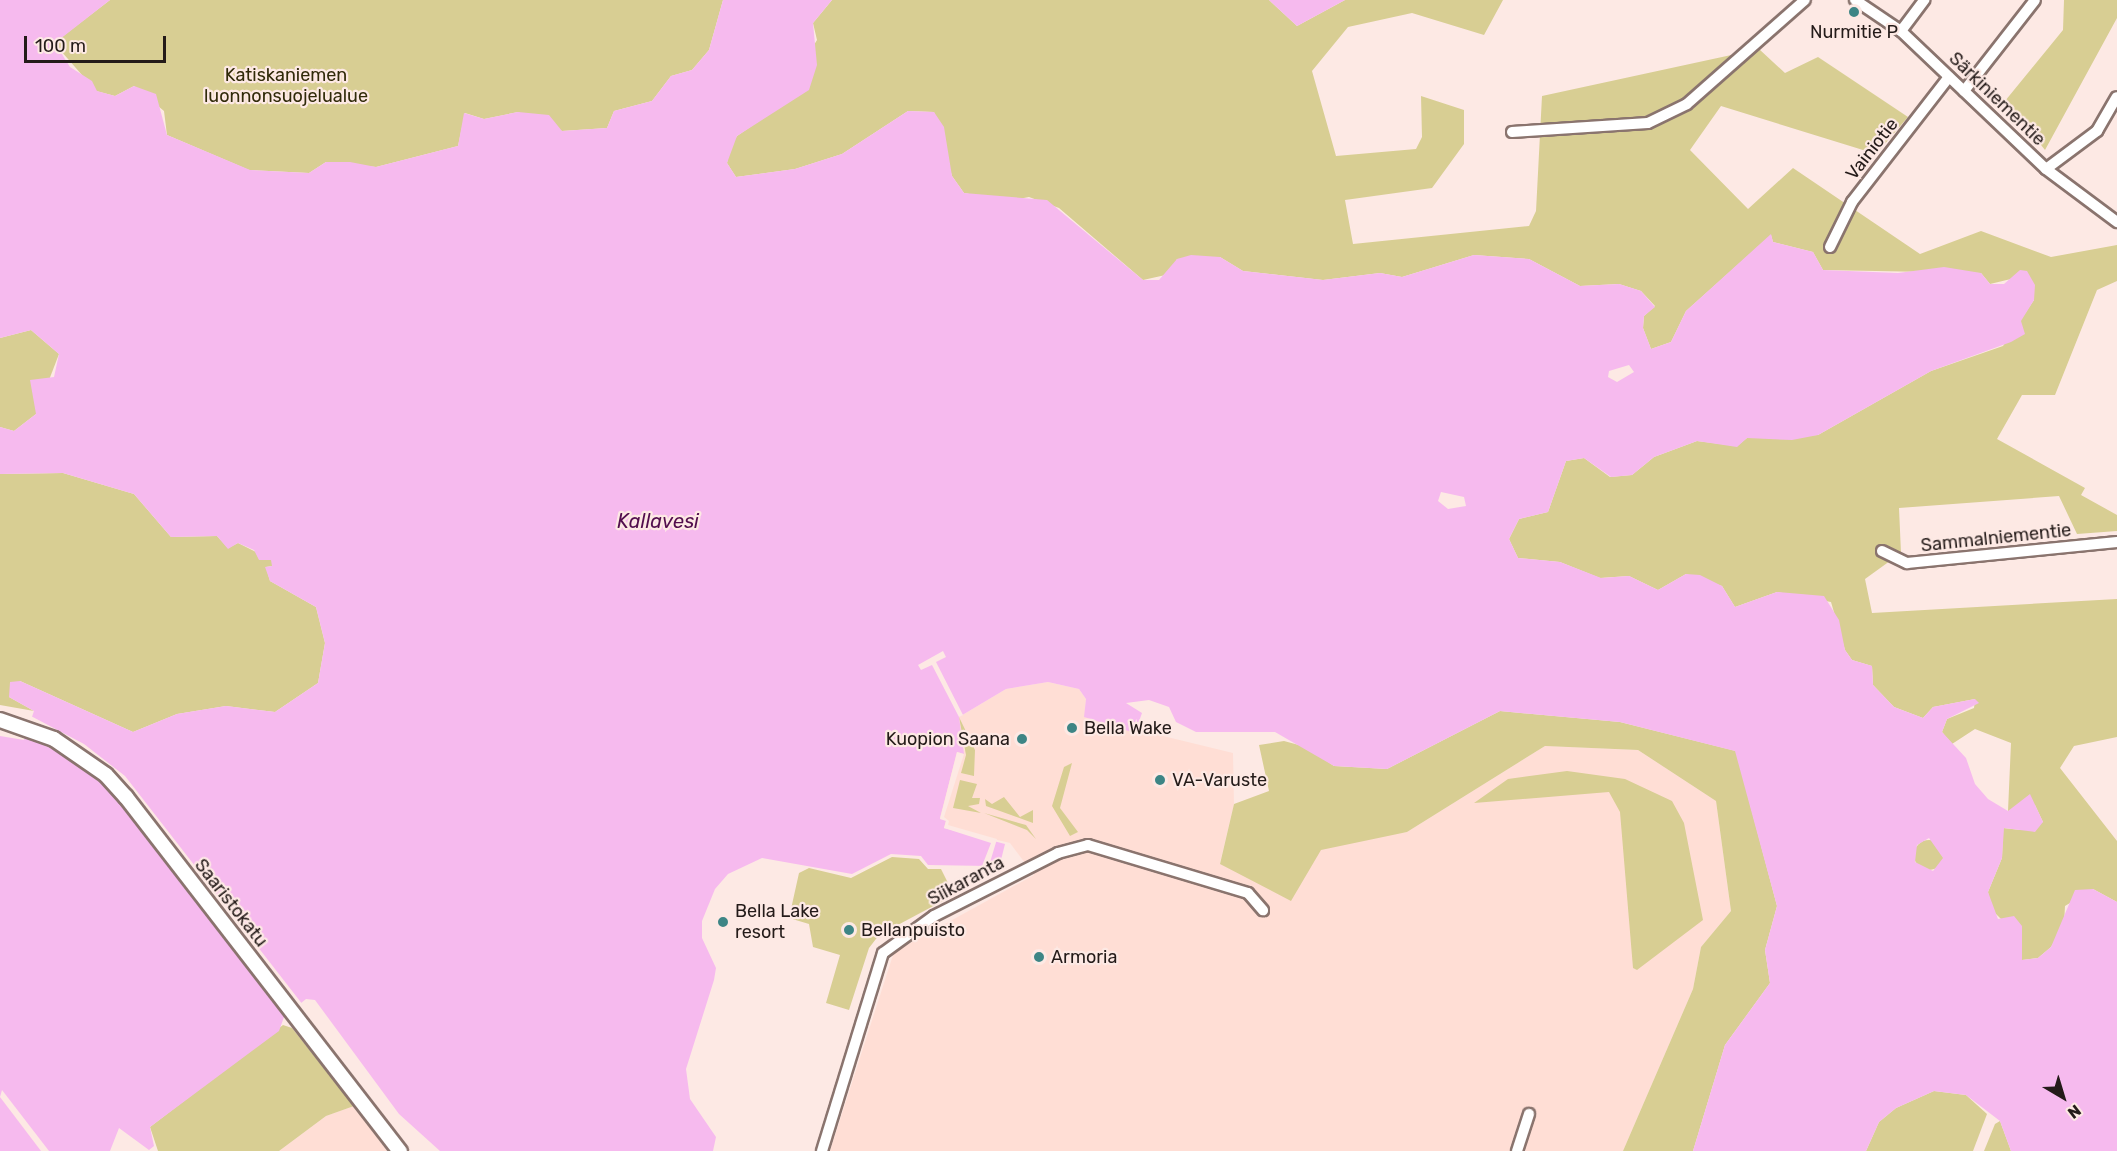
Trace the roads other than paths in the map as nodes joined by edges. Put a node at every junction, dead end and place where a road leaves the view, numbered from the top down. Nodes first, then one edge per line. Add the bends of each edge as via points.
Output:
1 (1805, 0) edge
2 (1855, 0) edge
3 (1924, 0) edge
4 (2035, 0) edge
5 (1900, 30) junction
6 (1949, 77) junction
7 (1964, 91) junction
8 (2117, 97) edge
9 (1512, 132) dead end
10 (2046, 169) junction
11 (2117, 222) edge
12 (1830, 247) dead end
13 (2117, 542) edge
14 (1882, 551) dead end
15 (0, 720) edge
16 (1263, 910) dead end
17 (1529, 1114) dead end
18 (400, 1151) edge
19 (822, 1151) edge
20 (1517, 1151) edge

1 - 9 street via 1687,104 1648,123
2 - 5 street, Särkiniementie
3 - 5 street
4 - 7 street
5 - 6 street, Särkiniementie
6 - 7 street, Särkiniementie
6 - 12 street, Vainiotie via 1852,202
7 - 10 street, Särkiniementie
8 - 10 street via 2097,131
10 - 11 street, Särkiniementie
13 - 14 street, Sammalniementie via 1907,563
15 - 18 main road, Saaristokatu via 16,722 54,739 106,775
16 - 19 street, Siikaranta via 1248,893 1088,844 1046,858 934,916 883,953
17 - 20 street

